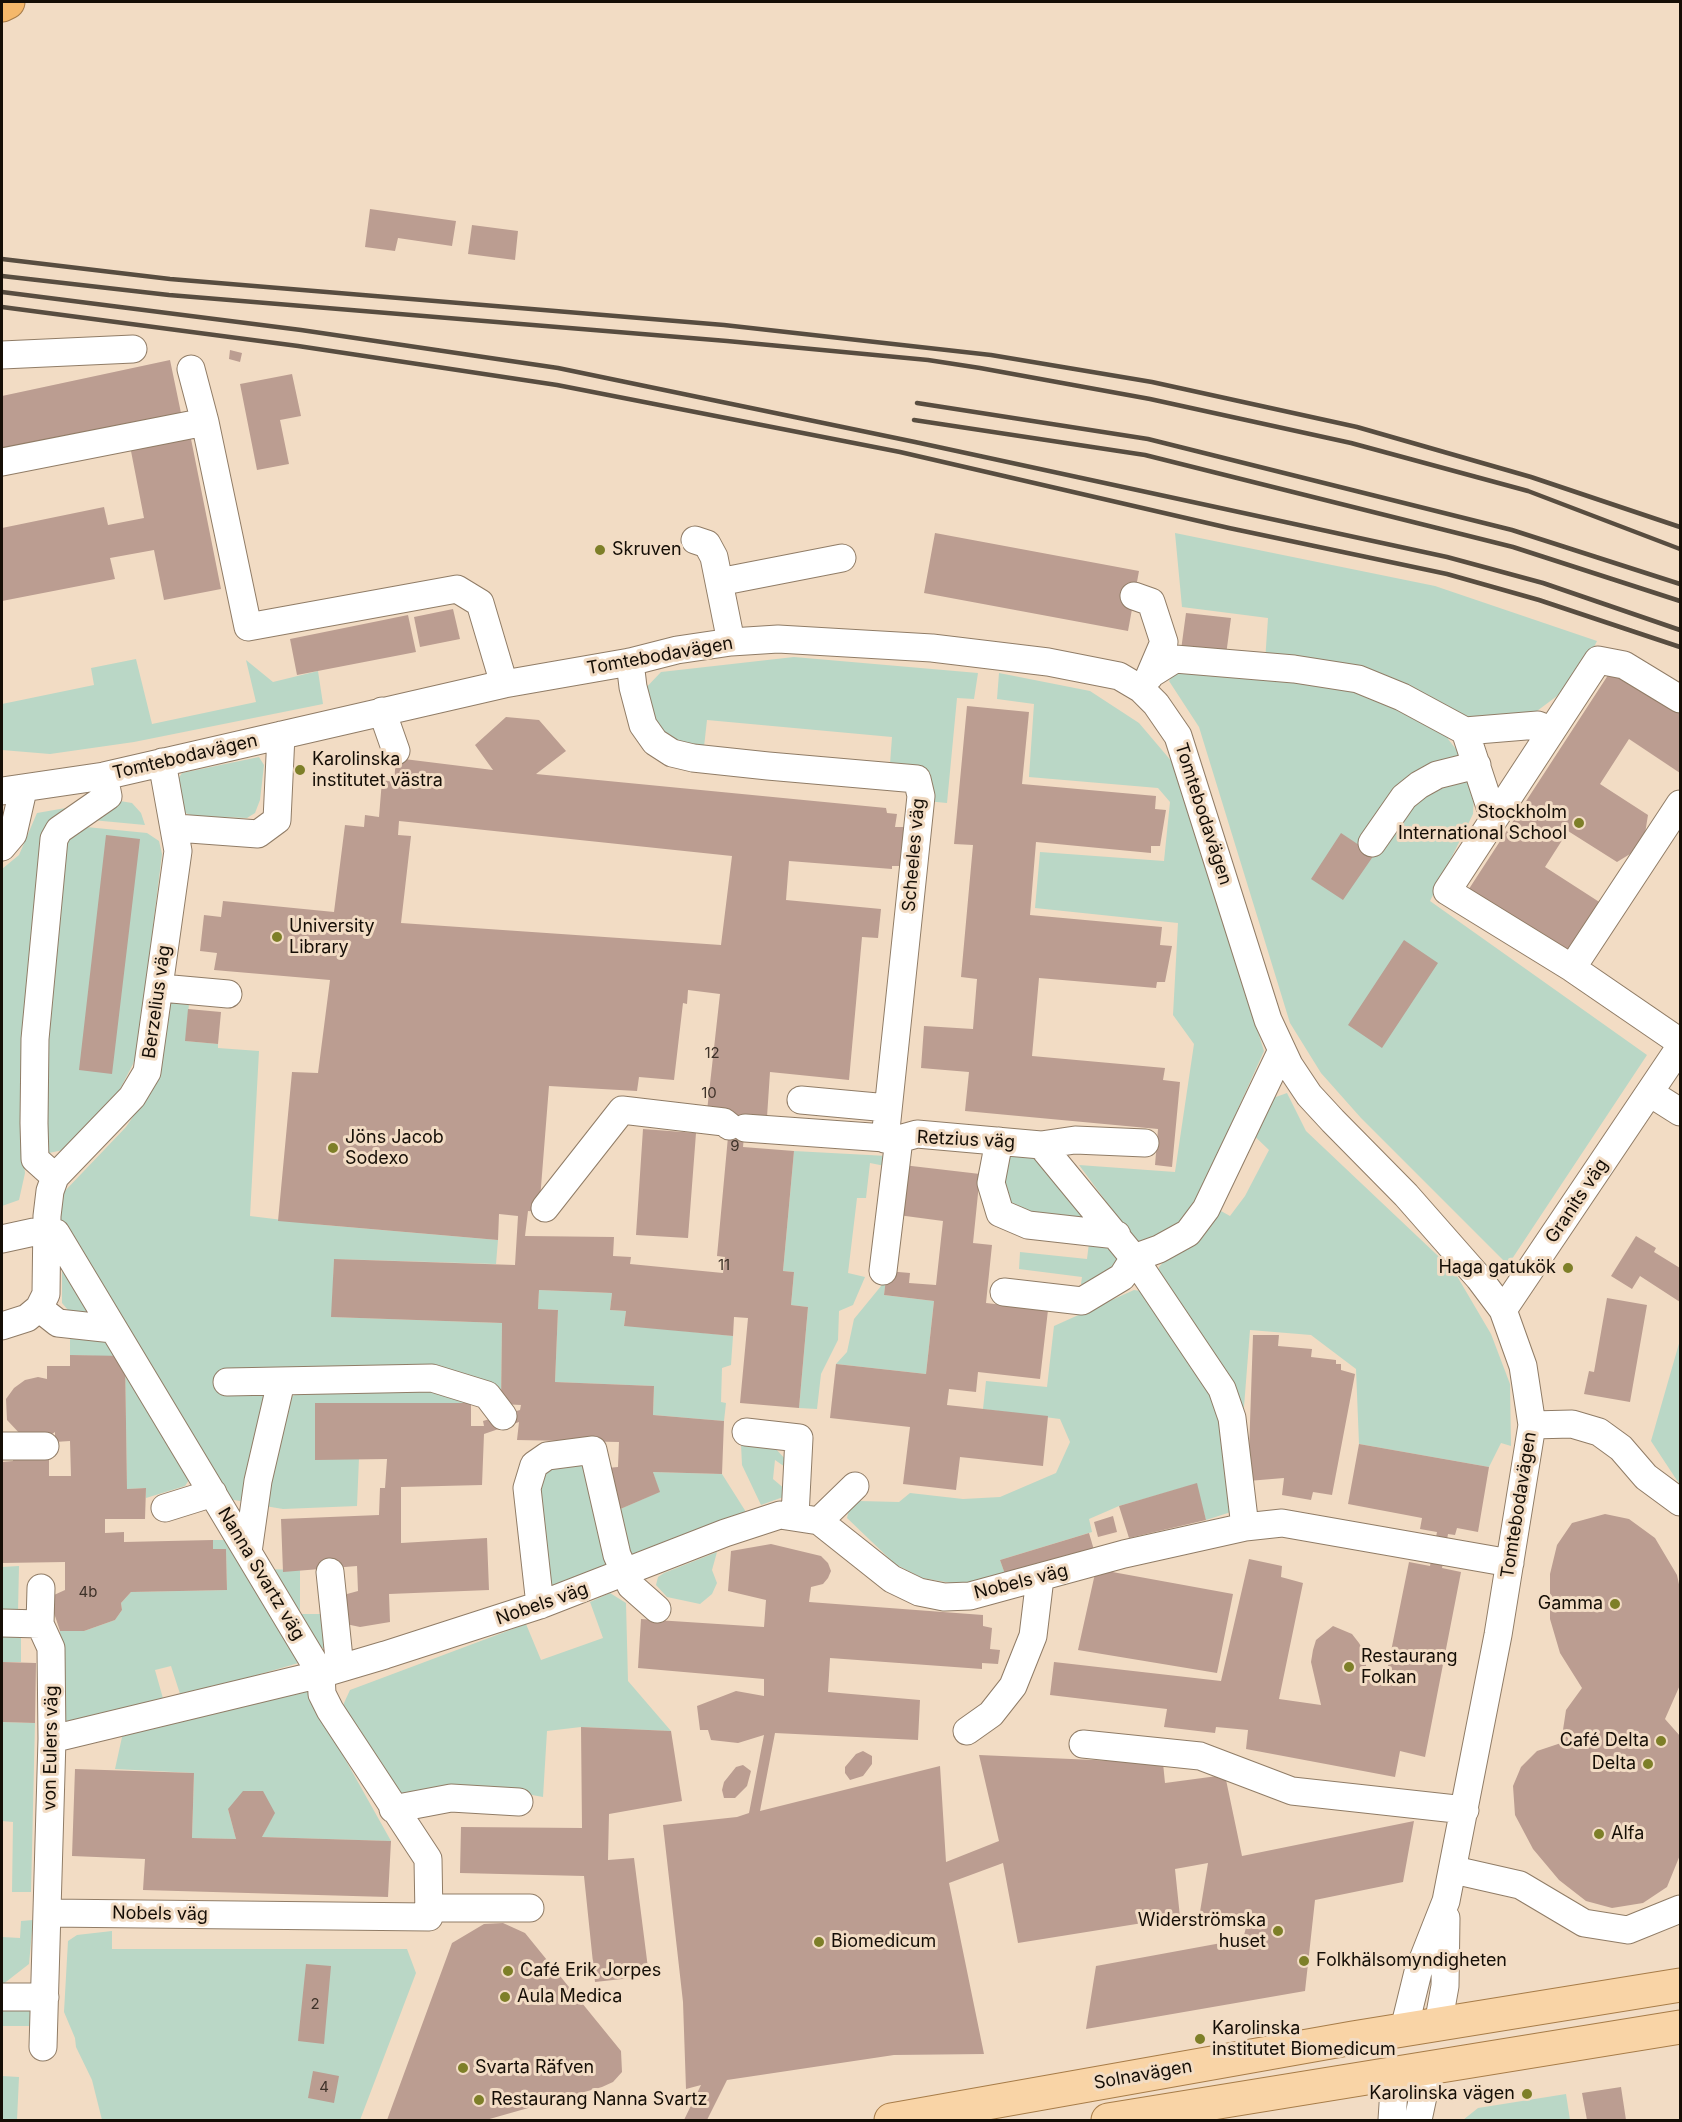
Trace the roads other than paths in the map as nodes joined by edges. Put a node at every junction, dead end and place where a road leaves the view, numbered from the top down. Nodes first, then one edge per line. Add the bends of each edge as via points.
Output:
1 (8, 2) edge
2 (2, 5) edge
3 (133, 349) dead end
4 (2, 355) edge
5 (191, 369) dead end
6 (205, 422) junction
7 (2, 462) edge
8 (695, 540) dead end
9 (842, 558) dead end
10 (719, 582) junction
11 (1134, 596) dead end
12 (731, 642) junction
13 (630, 662) junction
14 (1146, 682) junction
15 (504, 684) junction
16 (1680, 699) edge
17 (382, 711) junction
18 (1551, 730) junction
19 (1465, 731) junction
20 (281, 735) junction
21 (396, 752) dead end
22 (162, 762) junction
23 (1477, 765) junction
24 (104, 776) junction
25 (12, 790) edge
26 (1680, 804) edge
27 (1494, 819) junction
28 (176, 828) junction
29 (1372, 843) dead end
30 (2, 847) edge
31 (1572, 968) junction
32 (161, 988) junction
33 (228, 994) dead end
34 (1680, 1042) edge
35 (1680, 1047) edge
36 (1282, 1050) junction
37 (1650, 1093) junction
38 (801, 1100) dead end
39 (888, 1108) junction
40 (1680, 1112) edge
41 (892, 1139) junction
42 (999, 1141) junction
43 (1145, 1143) dead end
44 (1041, 1145) junction
45 (55, 1177) junction
46 (545, 1208) dead end
47 (47, 1233) junction
48 (1117, 1235) junction
49 (2, 1239) edge
50 (1134, 1258) junction
51 (883, 1271) dead end
52 (1004, 1292) dead end
53 (39, 1308) junction
54 (1503, 1310) junction
55 (2, 1326) edge
56 (112, 1329) junction
57 (227, 1382) dead end
58 (281, 1382) junction
59 (504, 1416) dead end
60 (1532, 1425) junction
61 (746, 1432) dead end
62 (2, 1446) edge
63 (45, 1446) dead end
64 (207, 1483) junction
65 (855, 1486) dead end
66 (1680, 1502) edge
67 (165, 1508) dead end
68 (807, 1518) junction
69 (1245, 1527) junction
70 (248, 1552) junction
71 (1510, 1563) junction
72 (330, 1572) dead end
73 (625, 1574) junction
74 (1040, 1578) junction
75 (41, 1588) dead end
76 (540, 1605) junction
77 (657, 1609) dead end
78 (2, 1623) edge
79 (40, 1624) junction
80 (330, 1671) junction
81 (967, 1731) dead end
82 (52, 1739) junction
83 (1083, 1744) dead end
84 (519, 1802) dead end
85 (393, 1809) junction
86 (1465, 1810) junction
87 (1454, 1870) junction
88 (1446, 1901) junction
89 (429, 1908) junction
90 (530, 1908) dead end
91 (1680, 1909) edge
92 (48, 1913) junction
93 (1680, 1985) edge
94 (2, 1997) edge
95 (45, 1997) junction
96 (1438, 2025) junction
97 (1680, 2027) edge
98 (1404, 2029) junction
99 (43, 2047) dead end
100 (1429, 2068) junction
101 (1395, 2074) junction
102 (891, 2121) edge
103 (1108, 2121) edge
104 (1392, 2121) edge
105 (1418, 2121) edge

1 - 2 highway
3 - 4 street
5 - 6 street
6 - 7 street
6 - 15 street via 248,627 457,589 480,603
8 - 10 street via 707,544
9 - 10 street
10 - 12 street
11 - 14 street via 1151,602 1164,642
12 - 13 street, Tomtebodavägen
12 - 14 street, Tomtebodavägen via 778,639 932,648 1048,662
13 - 15 street, Tomtebodavägen
13 - 39 street, Scheeles väg via 643,725 655,742 672,753 917,779 921,796
14 - 19 street via 1174,659 1294,669 1358,679 1402,697
14 - 36 street, Tomtebodavägen via 1178,736 1268,1020
15 - 17 street, Tomtebodavägen
16 - 18 street via 1624,665 1598,660
17 - 20 street, Tomtebodavägen
17 - 21 street
18 - 19 street via 1538,725
18 - 27 street
19 - 23 street
20 - 22 street, Tomtebodavägen
20 - 28 street via 277,820 258,834
22 - 24 street, Tomtebodavägen
22 - 28 street, Berzelius väg
23 - 27 street
23 - 29 street via 1419,784 1404,797
24 - 25 street, Tomtebodavägen
24 - 45 street via 108,796 59,830 54,839 35,1039 34,1123 35,1159
25 - 30 street via 13,834
26 - 31 street
27 - 31 street via 1447,891
28 - 32 street, Berzelius väg via 178,851
31 - 34 street
32 - 33 street
32 - 45 street, Berzelius väg via 147,1071 132,1097
35 - 37 street, Granits väg
36 - 50 street via 1206,1209 1188,1233
36 - 54 street, Tomtebodavägen via 1309,1095 1456,1250
37 - 40 street
37 - 54 street, Granits väg
38 - 39 street
39 - 41 street, Scheeles väg
41 - 42 street, Retzius väg via 917,1134
41 - 46 street, Retzius väg via 737,1127 706,1119 622,1110
41 - 51 street, Scheeles väg
42 - 44 street, Retzius väg
42 - 48 street via 992,1183 1000,1214 1028,1225
43 - 44 street via 1075,1140
44 - 48 street, Retzius väg
45 - 47 street
47 - 49 street
47 - 53 street via 46,1294
47 - 56 street, Nanna Svartz väg via 56,1233
48 - 50 street, Retzius väg
50 - 52 street via 1122,1277 1082,1301
50 - 69 street, Retzius väg via 1222,1389 1232,1418
53 - 55 street via 27,1318
53 - 56 street via 58,1323
54 - 60 street, Tomtebodavägen via 1523,1366
56 - 64 street, Nanna Svartz väg
57 - 58 street
58 - 59 street via 432,1378 487,1395
58 - 70 street via 258,1481
60 - 66 street via 1572,1424 1599,1432 1621,1448 1646,1477
60 - 71 street, Tomtebodavägen
61 - 68 street via 799,1438
62 - 63 street
64 - 67 street
64 - 70 street, Nanna Svartz väg
65 - 68 street
68 - 73 street, Nobels väg via 780,1515 761,1520
68 - 74 street, Nobels väg via 892,1579 919,1592 944,1597 970,1596
69 - 71 street, Nobels väg via 1282,1523
69 - 74 street, Nobels väg via 1124,1554
70 - 80 street, Nanna Svartz väg
71 - 86 street, Tomtebodavägen
72 - 80 street
73 - 76 street, Nobels väg
73 - 76 street via 592,1450 547,1456 534,1465 527,1488
73 - 77 street via 631,1586
74 - 81 street via 1033,1636 1013,1686 991,1714
75 - 79 street
76 - 80 street, Nobels väg
78 - 79 street
79 - 82 street, von Eulers väg via 51,1648
80 - 82 street, Nobels väg
80 - 85 street via 322,1694
82 - 92 street, von Eulers väg
83 - 86 street via 1200,1756 1292,1791
84 - 85 street via 451,1798
85 - 89 street via 428,1859
86 - 87 street, Tomtebodavägen
87 - 88 street, Tomtebodavägen
87 - 91 street via 1520,1885 1584,1923 1628,1930
88 - 96 street, Tomtebodavägen via 1445,1986
88 - 98 street, Tomtebodavägen via 1418,1972
89 - 90 street
89 - 92 street, Nobels väg via 429,1917
92 - 95 street
93 - 96 main road, Solnavägen
94 - 95 street
95 - 99 street
96 - 98 main road, Solnavägen
96 - 100 main road
97 - 100 main road
98 - 101 main road
98 - 102 main road, Solnavägen
100 - 101 main road
100 - 105 street
101 - 103 main road
101 - 104 street

